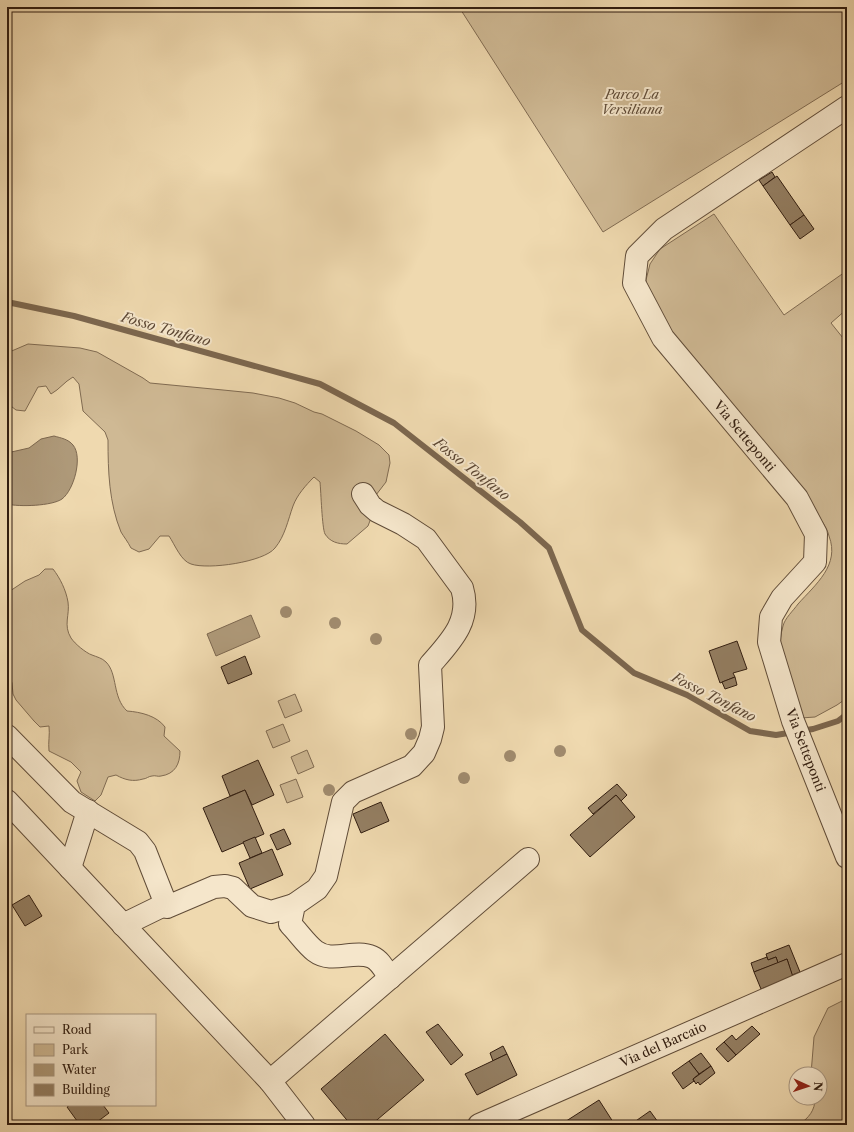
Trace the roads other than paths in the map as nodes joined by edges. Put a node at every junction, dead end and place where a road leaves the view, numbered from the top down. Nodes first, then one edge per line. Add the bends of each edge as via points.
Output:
1 (847, 107) edge
2 (364, 494) dead end
3 (7, 736) edge
4 (7, 801) edge
5 (88, 811) junction
6 (847, 857) edge
7 (528, 859) dead end
8 (70, 868) junction
9 (166, 904) junction
10 (292, 915) junction
11 (123, 925) junction
12 (847, 964) edge
13 (390, 978) junction
14 (270, 1081) junction
15 (304, 1125) edge
16 (479, 1125) edge

1 - 6 street, Via Setteponti via 664,229 637,256 634,283 663,338 797,498 816,534 815,562 782,598 772,617 769,642 793,721
2 - 10 street via 377,511 426,538 462,588 464,615 450,643 430,665 433,727 424,753 412,766 353,792 343,802 326,876
3 - 5 street via 72,802
4 - 8 street
5 - 8 street
5 - 9 street via 138,842 145,851
7 - 13 street
8 - 11 street
9 - 10 street via 167,907 214,887 225,886 233,888 252,906
9 - 11 street
10 - 13 street via 315,952 329,957 372,957 380,963
11 - 14 street
12 - 16 street, Via del Barcaio
13 - 14 street
14 - 15 street

